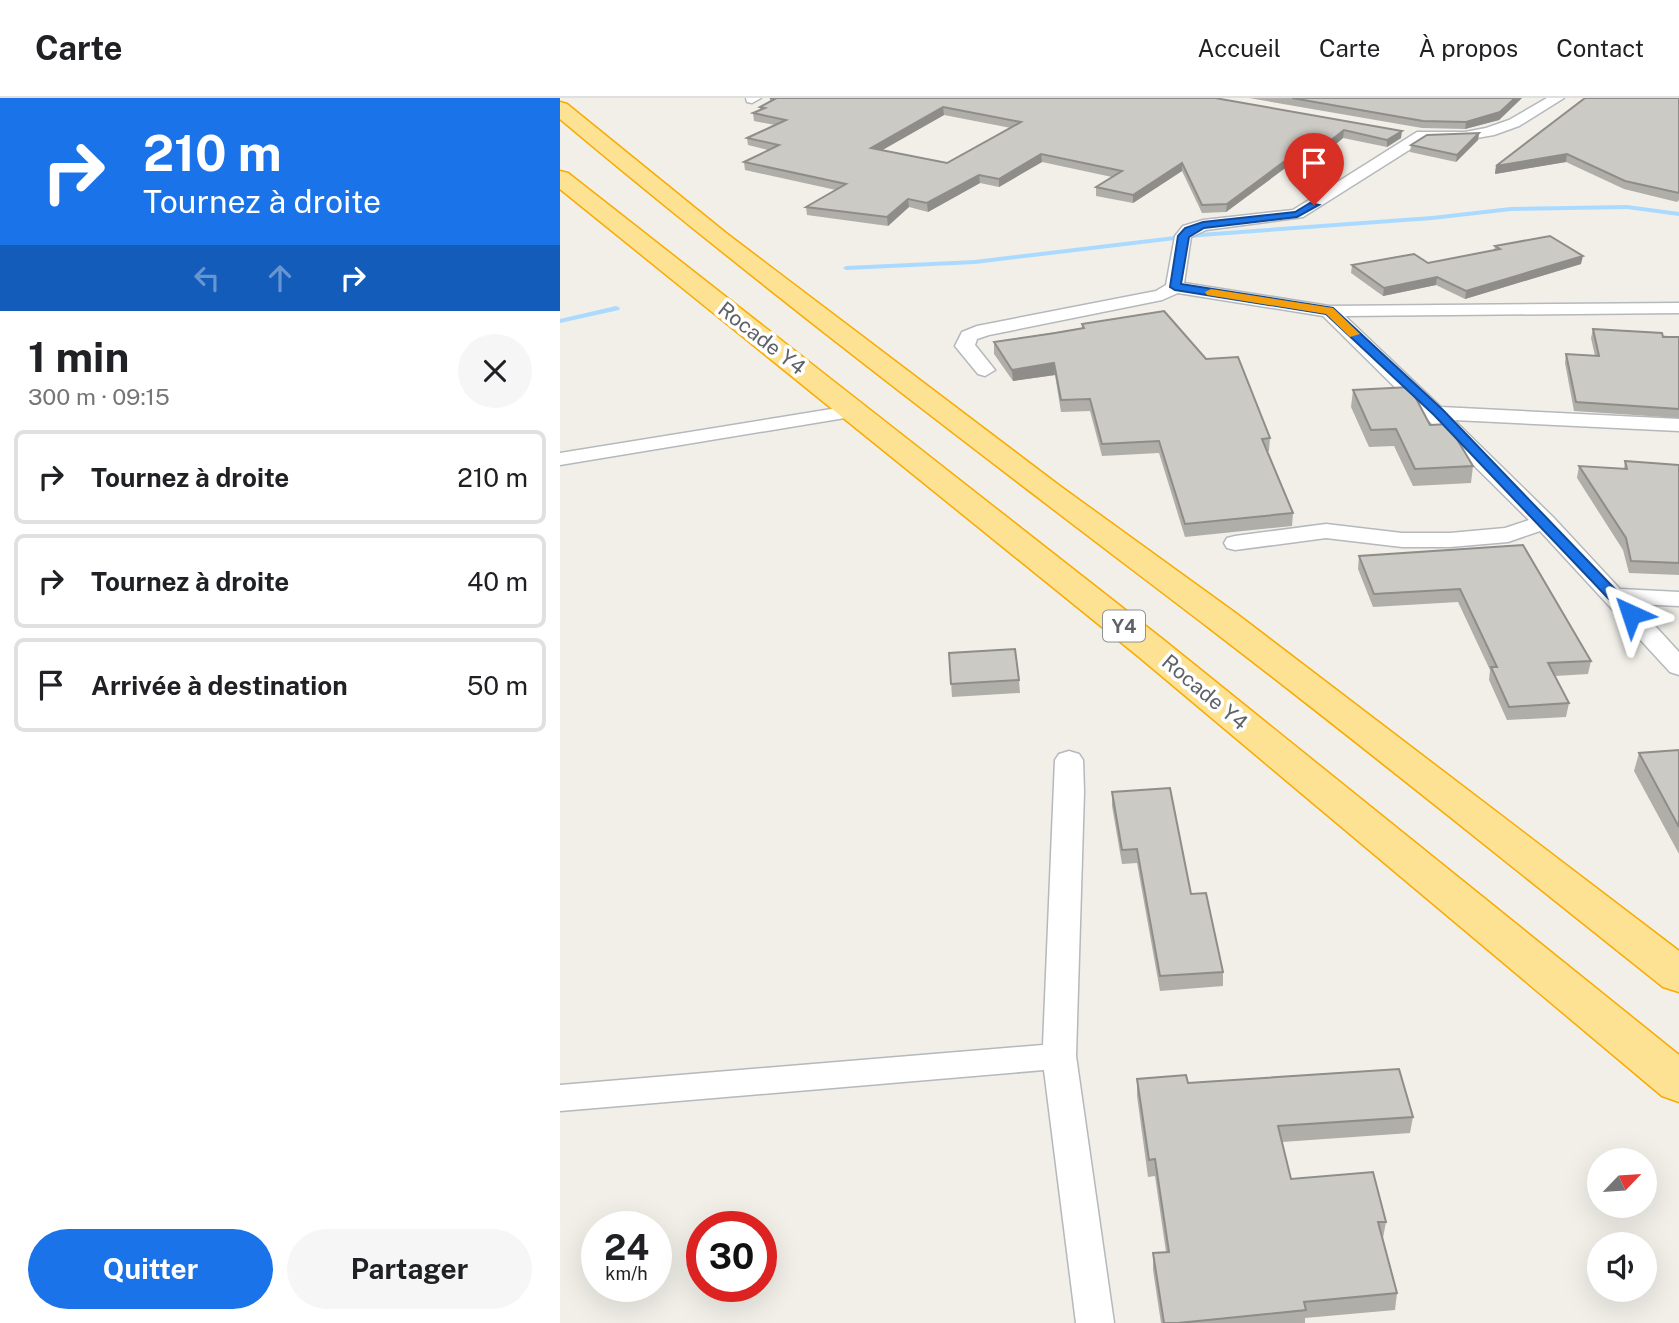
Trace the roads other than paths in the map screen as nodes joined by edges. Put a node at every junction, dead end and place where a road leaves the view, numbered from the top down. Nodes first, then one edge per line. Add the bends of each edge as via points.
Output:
1 (1557, 98) edge
2 (572, 105) edge
3 (1395, 130) edge
4 (1422, 135) junction
5 (566, 186) edge
6 (1175, 287) junction
7 (1679, 308) edge
8 (1329, 311) junction
9 (985, 370) dead end
10 (856, 411) junction
11 (1438, 413) junction
12 (1679, 425) edge
13 (560, 459) edge
14 (1545, 522) junction
15 (1235, 543) dead end
16 (1615, 596) junction
17 (1679, 598) edge
18 (1679, 667) edge
19 (1069, 760) dead end
20 (1679, 975) edge
21 (1059, 1056) junction
22 (1679, 1083) edge
23 (560, 1098) edge
24 (1095, 1323) edge

1 - 4 street via 1489,132
2 - 20 highway via 636,170 728,246
3 - 4 street
4 - 6 street via 1297,214 1189,230
5 - 10 highway, Rocade Y4 / Y4
6 - 8 street
6 - 9 street via 1162,295 970,336 965,346
7 - 8 street
8 - 11 street
10 - 13 street
10 - 22 highway, Rocade Y4 / Y4
11 - 12 street
11 - 14 street
14 - 15 street via 1508,535 1450,540 1326,531
14 - 16 street
16 - 17 street
16 - 18 street
19 - 21 street
21 - 23 street
21 - 24 street

